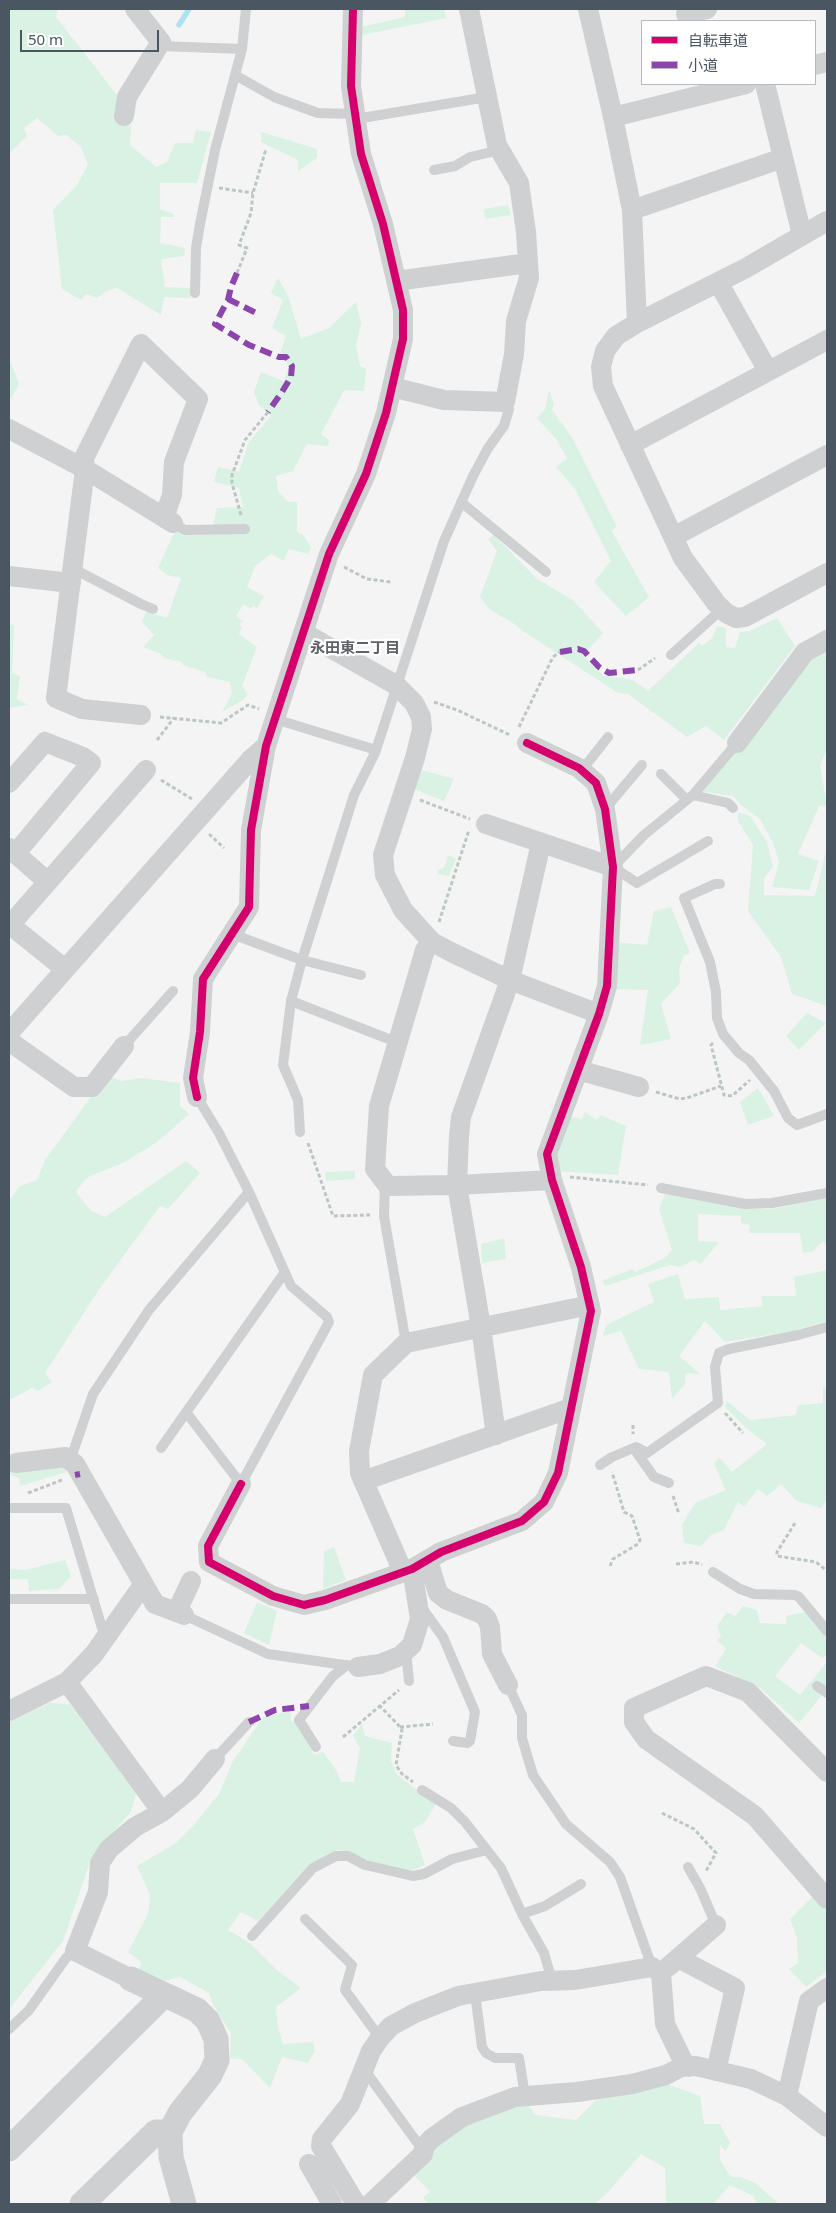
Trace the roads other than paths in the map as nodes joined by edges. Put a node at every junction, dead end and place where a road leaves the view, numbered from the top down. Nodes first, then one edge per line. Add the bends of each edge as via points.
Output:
1 (135, 9) edge
2 (246, 9) edge
3 (354, 9) edge
4 (470, 9) edge
5 (588, 9) edge
6 (707, 9) edge
7 (686, 15) edge
8 (160, 46) junction
9 (242, 49) junction
10 (235, 75) junction
11 (738, 85) edge
12 (765, 85) edge
13 (712, 88) edge
14 (488, 97) junction
15 (124, 116) dead end
16 (356, 117) junction
17 (614, 117) junction
18 (500, 150) junction
19 (783, 158) junction
20 (434, 170) dead end
21 (632, 210) junction
22 (827, 221) edge
23 (802, 235) junction
24 (528, 263) junction
25 (396, 281) junction
26 (718, 282) junction
27 (195, 293) dead end
28 (637, 323) junction
29 (827, 340) edge
30 (768, 371) junction
31 (392, 387) junction
32 (505, 402) junction
33 (9, 430) edge
34 (630, 445) junction
35 (827, 455) edge
36 (85, 469) junction
37 (461, 502) junction
38 (169, 520) junction
39 (245, 529) dead end
40 (673, 537) junction
41 (546, 572) dead end
42 (827, 573) edge
43 (71, 575) junction
44 (9, 576) edge
45 (153, 609) dead end
46 (722, 609) junction
47 (304, 634) junction
48 (827, 640) edge
49 (671, 655) dead end
50 (396, 685) junction
51 (141, 715) road end
52 (270, 716) junction
53 (523, 736) road end
54 (608, 738) dead end
55 (737, 743) joint
56 (266, 746) junction
57 (376, 750) junction
58 (642, 765) dead end
59 (146, 770) dead end
60 (582, 770) junction
61 (661, 774) dead end
62 (9, 783) edge
63 (690, 797) junction
64 (733, 808) dead end
65 (605, 809) junction
66 (479, 822) road end
67 (708, 841) dead end
68 (541, 844) junction
69 (12, 851) edge
70 (613, 867) junction
71 (48, 882) junction
72 (720, 884) dead end
73 (10, 924) edge
74 (232, 934) junction
75 (432, 942) junction
76 (302, 960) junction
77 (65, 969) junction
78 (361, 975) dead end
79 (510, 980) junction
80 (173, 991) dead end
81 (291, 1001) junction
82 (599, 1014) junction
83 (9, 1033) edge
84 (9, 1041) edge
85 (399, 1043) junction
86 (124, 1046) joint
87 (578, 1070) junction
88 (639, 1087) dead end
89 (197, 1097) joint
90 (827, 1114) edge
91 (300, 1132) road end
92 (552, 1180) junction
93 (385, 1182) junction
94 (457, 1185) junction
95 (661, 1188) road end
96 (249, 1192) junction
97 (827, 1193) edge
98 (284, 1272) junction
99 (590, 1305) junction
100 (481, 1327) junction
101 (827, 1327) edge
102 (406, 1343) junction
103 (571, 1408) junction
104 (186, 1412) junction
105 (496, 1435) junction
106 (636, 1447) junction
107 (160, 1448) dead end
108 (13, 1460) edge
109 (604, 1462) road end
110 (68, 1469) junction
111 (363, 1481) junction
112 (669, 1483) road end
113 (241, 1484) junction
114 (9, 1508) edge
115 (414, 1567) junction
116 (200, 1569) junction
117 (713, 1572) road end
118 (142, 1585) junction
119 (9, 1599) edge
120 (94, 1599) junction
121 (417, 1602) junction
122 (180, 1613) junction
123 (827, 1632) edge
124 (105, 1638) junction
125 (406, 1651) junction
126 (352, 1666) junction
127 (67, 1682) junction
128 (409, 1682) road end
129 (508, 1685) joint
130 (817, 1686) dead end
131 (827, 1693) edge
132 (9, 1711) edge
133 (249, 1722) dead end
134 (453, 1741) dead end
135 (316, 1747) dead end
136 (215, 1758) joint
137 (827, 1772) edge
138 (422, 1790) road end
139 (162, 1812) junction
140 (487, 1850) junction
141 (688, 1867) dead end
142 (582, 1884) dead end
143 (827, 1899) edge
144 (522, 1914) junction
145 (305, 1920) dead end
146 (716, 1925) joint
147 (252, 1936) dead end
148 (75, 1951) junction
149 (678, 1958) junction
150 (657, 1970) junction
151 (131, 1978) joint
152 (552, 1981) junction
153 (827, 1988) edge
154 (475, 1993) junction
155 (164, 1995) junction
156 (9, 2029) edge
157 (380, 2038) junction
158 (689, 2066) junction
159 (364, 2069) junction
160 (716, 2071) junction
161 (525, 2096) junction
162 (787, 2096) junction
163 (827, 2127) edge
164 (170, 2132) junction
165 (424, 2147) junction
166 (9, 2149) edge
167 (309, 2164) dead end
168 (82, 2204) edge
169 (184, 2204) edge
170 (332, 2204) edge
171 (356, 2204) edge
172 (370, 2204) edge

1 - 8 street via 162,42
2 - 9 lane
3 - 16 street via 351,86
4 - 14 street
5 - 17 street
6 - 7 street
8 - 9 lane
8 - 15 street via 127,97
9 - 10 lane
10 - 16 lane via 274,97 318,113
10 - 27 lane via 196,248
11 - 13 street
12 - 19 street
13 - 17 street
14 - 16 lane
14 - 18 street
16 - 25 street via 361,154 383,224
17 - 21 street
18 - 20 lane
18 - 24 street via 519,183
19 - 21 street
19 - 23 street
21 - 28 street
22 - 23 street
23 - 26 street
24 - 25 street
24 - 32 street via 529,278 516,321
25 - 31 street via 403,310 403,339
26 - 28 street
26 - 30 street
28 - 34 street via 616,336 604,351 601,366 602,386
29 - 30 street
30 - 34 street
31 - 32 street via 444,400
31 - 47 street via 366,474 328,559
32 - 37 lane via 509,409 504,426 488,448
33 - 36 street
34 - 40 street
35 - 40 street
36 - 38 street
36 - 38 street via 84,458 141,344 198,399 174,462
36 - 43 street
37 - 41 lane
37 - 50 lane via 427,588
38 - 39 lane via 185,530
40 - 46 street via 683,558
42 - 46 street via 745,617 736,618
43 - 44 street
43 - 45 lane
43 - 51 street via 56,698 82,709
46 - 49 lane
47 - 50 street
47 - 52 street
48 - 55 street via 804,652
50 - 57 lane
50 - 75 street via 421,701 422,729 383,855 385,876 403,910
52 - 56 street
52 - 57 lane
53 - 60 street
54 - 60 lane
55 - 63 lane
56 - 74 street via 251,830 248,907
56 - 77 street
57 - 76 lane via 354,795
58 - 65 lane
59 - 71 street
60 - 65 street via 596,783
61 - 63 lane
62 - 69 street via 45,742 91,763
63 - 64 lane via 728,803
63 - 70 lane via 644,835
65 - 70 street
66 - 68 street
67 - 70 lane via 637,883
68 - 70 street
68 - 79 street
69 - 71 street
70 - 82 street via 607,986
71 - 73 street
72 - 90 lane via 684,898 710,962 717,1018 723,1034 774,1090 788,1118 797,1125
73 - 77 street
74 - 76 lane
74 - 89 street via 199,979 200,1032 193,1078
75 - 79 street
75 - 85 street via 425,950
76 - 78 lane
76 - 81 lane
77 - 83 street
79 - 82 street
79 - 94 street via 462,1117
80 - 86 lane
81 - 85 lane
81 - 91 lane via 283,1065 298,1100
82 - 87 street
84 - 86 street via 74,1087 92,1088
85 - 93 street via 379,1106 375,1169
87 - 88 street
87 - 92 street via 547,1154
89 - 96 lane via 220,1133
92 - 94 street
92 - 99 street
93 - 94 street via 388,1186
93 - 102 lane via 384,1210
94 - 100 street
95 - 97 lane via 744,1204 772,1203
96 - 98 lane
96 - 110 lane via 149,1310 93,1394
98 - 104 lane
98 - 113 lane via 291,1286 329,1322
99 - 100 street
99 - 103 street
100 - 102 street
100 - 105 street
101 - 106 lane via 729,1348 719,1353 715,1367 718,1403 647,1453
102 - 111 street via 373,1375 359,1451
103 - 105 street
103 - 115 street via 558,1473 544,1502 522,1521 441,1552
104 - 107 lane
104 - 113 lane
105 - 111 street
106 - 109 lane
106 - 112 lane via 654,1476
108 - 110 street via 65,1457
110 - 118 street via 74,1464
111 - 115 street
113 - 116 street via 208,1546
114 - 120 lane via 66,1508
115 - 116 street via 304,1605
115 - 121 street
115 - 129 street via 447,1600 482,1614 486,1619 490,1627 492,1654
116 - 122 street
117 - 123 lane via 754,1594 800,1597
118 - 122 street via 154,1604
118 - 124 street
119 - 120 lane
120 - 124 lane
121 - 125 street via 420,1619 412,1645
121 - 134 lane via 443,1637 475,1712 470,1741
122 - 126 lane via 268,1654
124 - 127 street
125 - 126 street via 380,1664
125 - 128 lane
126 - 135 lane via 333,1676 298,1720
127 - 132 street
127 - 139 street
129 - 150 lane via 522,1715 522,1738 533,1775 566,1824 610,1862 620,1877
130 - 131 lane
133 - 136 lane
136 - 139 street via 190,1789
137 - 143 street via 748,1692 706,1676 634,1708 634,1722 646,1739 755,1816
138 - 140 lane via 451,1808
139 - 148 street via 135,1827 109,1849 100,1863 98,1892
140 - 144 lane via 500,1868
140 - 147 lane via 452,1859 424,1874 413,1876 365,1866 348,1856 336,1856 313,1868
141 - 146 lane
142 - 144 lane via 545,1906
144 - 152 lane via 544,1953
145 - 157 lane via 352,1965 345,1990
146 - 149 street
148 - 151 street
148 - 156 lane via 66,1958 29,2010
149 - 150 street
149 - 160 street via 735,1988
150 - 152 street
150 - 158 street via 665,2024 683,2061
151 - 155 street
152 - 154 street
153 - 162 street via 810,2001
154 - 157 street via 458,1996 415,2013 391,2026
154 - 161 lane via 482,2047 496,2058 519,2058
155 - 164 street via 197,2010 208,2022 216,2039 217,2060
155 - 166 street
157 - 159 street
158 - 160 street
158 - 161 street via 632,2084
159 - 165 lane via 416,2141
159 - 171 street via 350,2104 322,2139 321,2146
160 - 162 street via 751,2080
161 - 165 street via 462,2117
162 - 163 street
164 - 168 street via 156,2132
164 - 169 street via 171,2157
165 - 172 street via 423,2154
167 - 170 street

